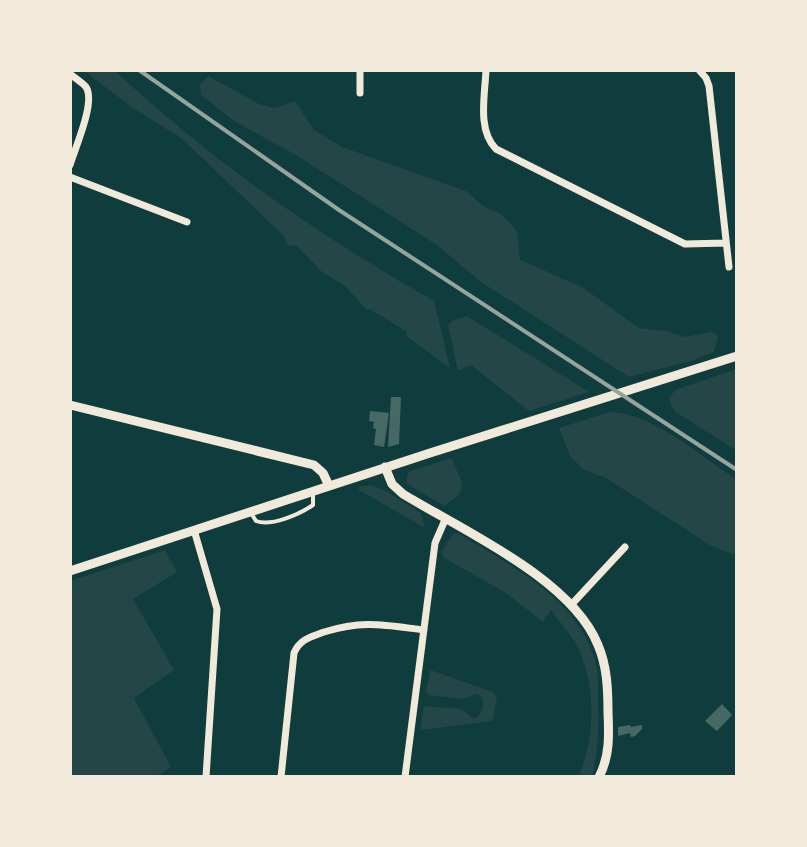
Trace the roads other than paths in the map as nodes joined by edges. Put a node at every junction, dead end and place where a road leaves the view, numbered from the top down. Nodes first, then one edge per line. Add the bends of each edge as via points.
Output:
1 (360, 70) edge
2 (486, 70) edge
3 (699, 70) edge
4 (70, 74) edge
5 (360, 93) dead end
6 (70, 165) edge
7 (70, 177) edge
8 (187, 222) dead end
9 (726, 243) junction
10 (729, 267) dead end
11 (737, 356) edge
12 (70, 405) edge
13 (385, 467) junction
14 (329, 486) junction
15 (312, 491) junction
16 (251, 511) junction
17 (445, 520) junction
18 (194, 530) junction
19 (625, 547) dead end
20 (70, 571) edge
21 (572, 604) junction
22 (424, 630) junction
23 (206, 777) edge
24 (281, 777) edge
25 (405, 777) edge
26 (599, 777) edge

1 - 5 street
2 - 9 street via 485,130 496,149 685,244
3 - 9 street via 709,86
4 - 6 street via 89,96
7 - 8 street
9 - 10 street
11 - 13 street
12 - 14 street via 314,465
13 - 14 street
13 - 17 street via 396,489
14 - 15 street
15 - 16 street
15 - 16 lane via 313,505 282,518 261,524
16 - 18 street
17 - 21 street
17 - 22 street via 435,543
18 - 20 street
18 - 23 street via 217,609
19 - 21 street
21 - 26 street via 591,631 608,689 606,764
22 - 24 street via 351,624 298,644
22 - 25 street

